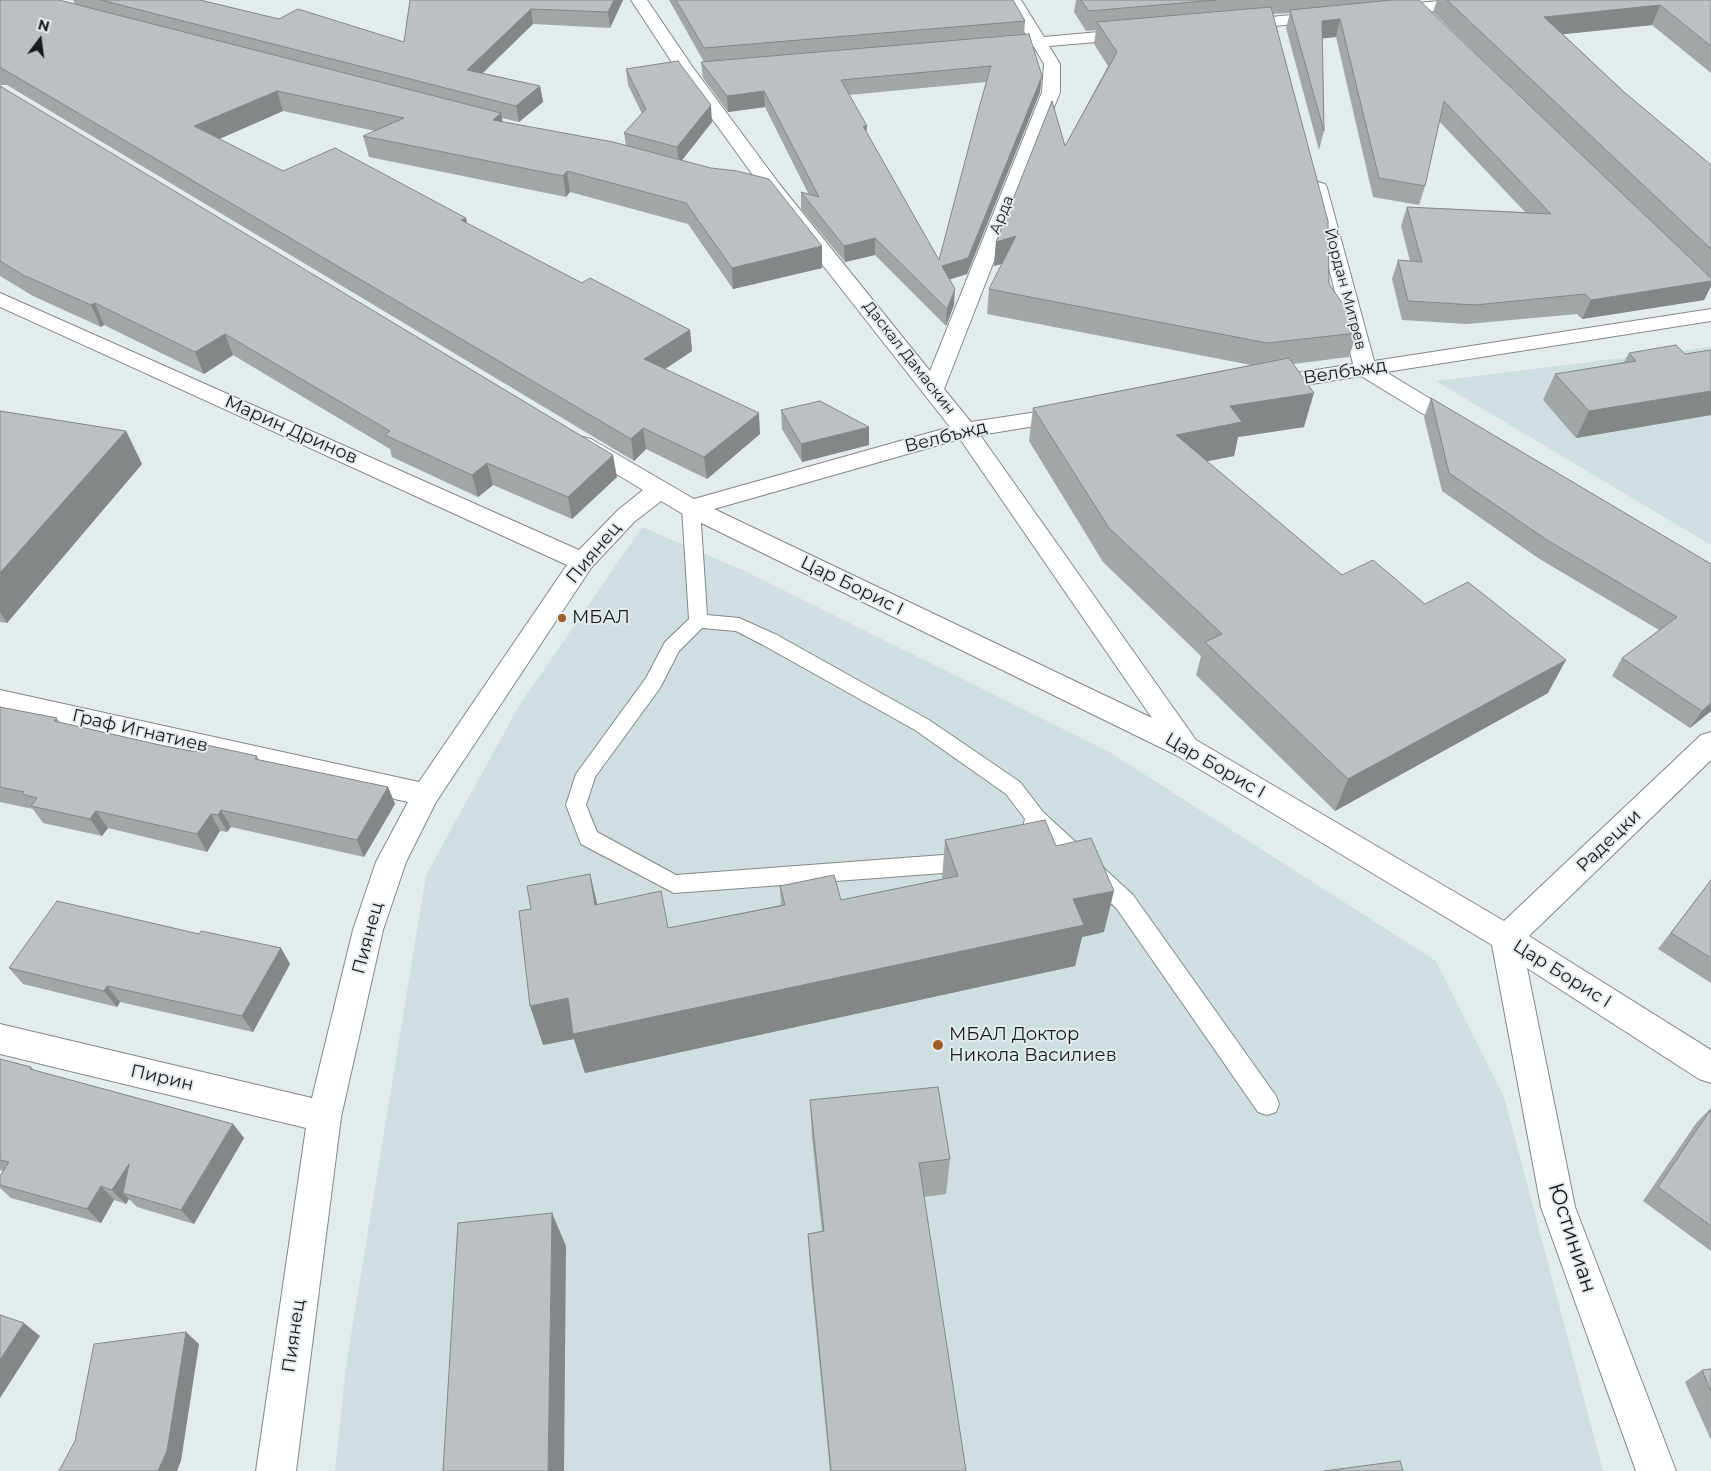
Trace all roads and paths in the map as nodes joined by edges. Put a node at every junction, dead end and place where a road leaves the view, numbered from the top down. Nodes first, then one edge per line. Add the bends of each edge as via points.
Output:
1 (640, 0) edge
2 (1013, 0) edge
3 (1495, 0) edge
4 (1413, 4) edge
5 (1370, 13) edge
6 (1342, 16) edge
7 (1432, 22) edge
8 (1226, 26) edge
9 (1147, 33) edge
10 (1039, 42) junction
11 (980, 47) edge
12 (706, 71) edge
13 (687, 72) junction
14 (1313, 167) edge
15 (746, 186) edge
16 (773, 189) junction
17 (0, 299) edge
18 (1711, 316) edge
19 (1366, 369) junction
20 (1248, 387) edge
21 (934, 388) junction
22 (1092, 410) edge
23 (965, 430) junction
24 (566, 434) edge
25 (1475, 435) edge
26 (659, 490) junction
27 (690, 508) junction
28 (582, 562) junction
29 (698, 621) junction
30 (0, 700) edge
31 (1711, 743) edge
32 (1186, 747) junction
33 (426, 795) junction
34 (1036, 818) junction
35 (1506, 938) junction
36 (0, 1039) edge
37 (1711, 1068) edge
38 (1267, 1104) dead end
39 (324, 1117) junction
40 (276, 1471) edge
41 (1656, 1471) edge

1 - 13 street, Даскал Дамаскин
2 - 10 street, Арда
3 - 4 street
4 - 5 street
4 - 7 street
6 - 8 street via 1278,32
9 - 10 street
10 - 11 street
10 - 21 street, Арда via 1052,64 1050,92
12 - 13 street
13 - 16 street, Даскал Дамаскин
14 - 19 street, Йордан Митрев
15 - 16 street
16 - 21 street, Даскал Дамаскин
17 - 28 street, Марин Дринов
18 - 19 street, Велбъжд
19 - 20 street, Велбъжд
19 - 25 street, Йордан Митрев
21 - 23 street, Даскал Дамаскин
22 - 23 street, Велбъжд
23 - 27 street, Велбъжд
23 - 32 street, Даскал Дамаскин
24 - 26 street, Цар Борис I
26 - 27 street, Цар Борис I
26 - 28 street, Пиянец via 626,516
27 - 29 lane
27 - 32 street, Цар Борис I
28 - 33 street, Пиянец
29 - 34 lane via 739,625 922,724 1013,788
29 - 34 lane via 672,647 653,683 586,774 576,805 588,838 674,884 1001,858 1029,848
30 - 33 street, Граф Игнатиев
31 - 35 street, Радецки
32 - 35 street, Цар Борис I
33 - 39 street, Пиянец via 390,862 368,930
34 - 38 lane via 1125,902
35 - 37 street, Цар Борис I
35 - 41 street, Юстиниан via 1558,1207
36 - 39 street, Пирин
39 - 40 street, Пиянец

